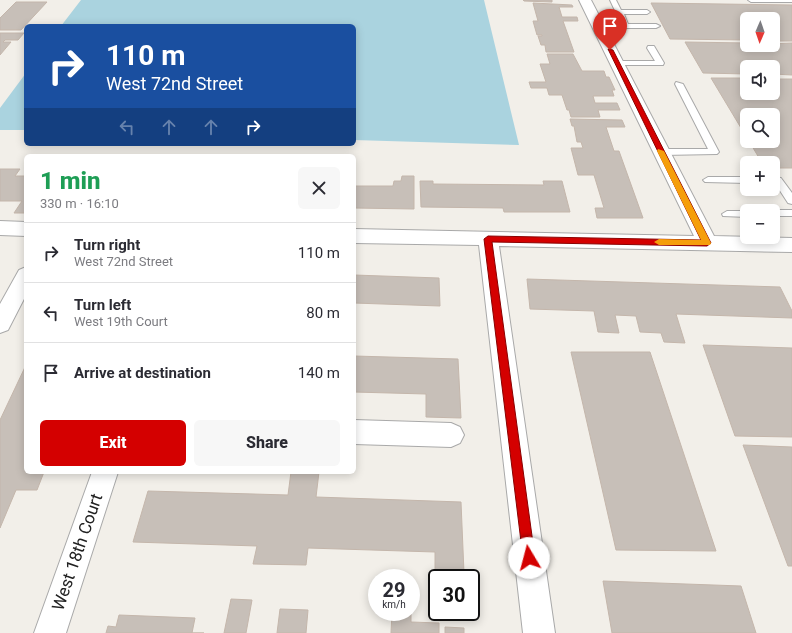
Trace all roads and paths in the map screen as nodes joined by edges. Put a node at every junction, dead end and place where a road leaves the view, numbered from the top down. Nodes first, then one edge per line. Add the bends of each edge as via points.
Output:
1 (585, 0) edge
2 (613, 0) edge
3 (751, 0) edge
4 (792, 0) edge
5 (619, 12) junction
6 (647, 12) dead end
7 (656, 26) dead end
8 (651, 48) dead end
9 (617, 63) junction
10 (679, 84) dead end
11 (662, 152) junction
12 (708, 180) dead end
13 (740, 180) edge
14 (780, 183) edge
15 (792, 201) edge
16 (792, 213) edge
17 (726, 214) dead end
18 (740, 214) edge
19 (780, 214) edge
20 (0, 228) edge
21 (24, 229) edge
22 (356, 236) edge
23 (488, 239) junction
24 (707, 243) junction
25 (792, 245) edge
26 (24, 279) edge
27 (0, 324) edge
28 (356, 432) edge
29 (451, 435) dead end
30 (104, 474) edge
31 (50, 633) edge
32 (539, 633) edge

1 - 9 street
2 - 5 lane
3 - 4 lane
5 - 6 lane
5 - 7 lane via 626,26
8 - 9 lane via 660,63
9 - 11 street
10 - 11 lane via 714,152
11 - 24 street
12 - 13 lane
14 - 15 lane
16 - 19 lane
17 - 18 lane
20 - 21 street
22 - 23 street
23 - 24 street
23 - 32 street
24 - 25 street
26 - 27 street
28 - 29 street
30 - 31 street, West 18th Court

